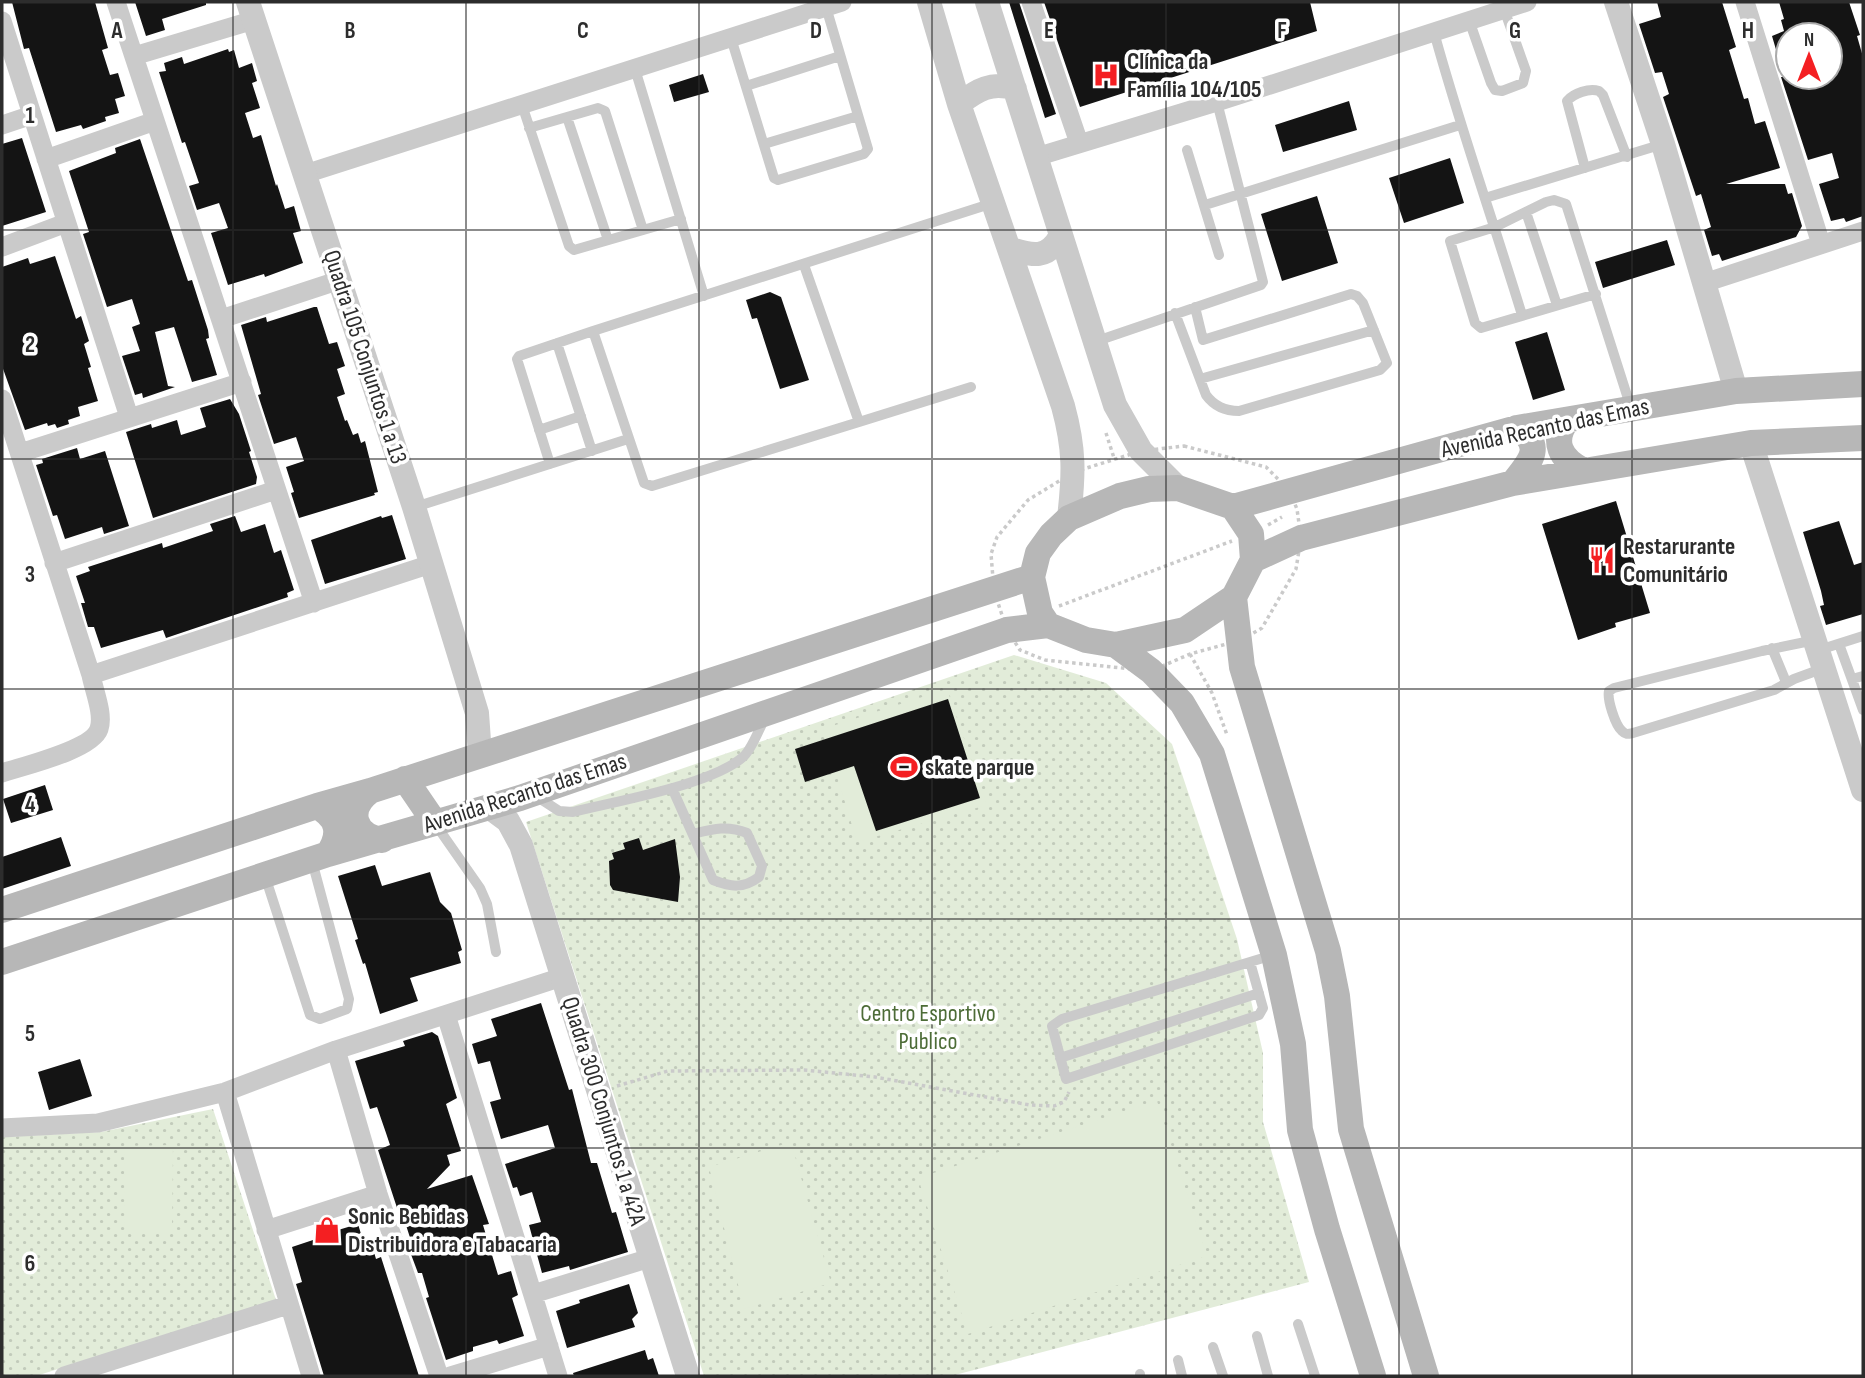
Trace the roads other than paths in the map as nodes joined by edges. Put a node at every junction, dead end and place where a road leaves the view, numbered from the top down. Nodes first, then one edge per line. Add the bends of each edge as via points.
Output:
1 (116, 2) edge
2 (929, 2) edge
3 (987, 2) edge
4 (1031, 2) edge
5 (1527, 2) edge
6 (1616, 2) edge
7 (1745, 2) edge
8 (834, 4) edge
9 (1504, 9) junction
10 (251, 11) edge
11 (1469, 20) junction
12 (2, 22) edge
13 (1434, 31) junction
14 (731, 38) junction
15 (134, 56) junction
16 (840, 56) junction
17 (635, 69) junction
18 (746, 86) junction
19 (1015, 89) junction
20 (1217, 102) junction
21 (959, 104) junction
22 (522, 105) junction
23 (32, 115) junction
24 (858, 116) junction
25 (567, 117) junction
26 (155, 121) junction
27 (2, 125) edge
28 (1460, 125) junction
29 (529, 128) junction
30 (764, 144) junction
31 (1079, 144) junction
32 (1663, 144) junction
33 (1187, 150) dead end
34 (1036, 157) junction
35 (1627, 157) junction
36 (46, 159) junction
37 (1584, 168) junction
38 (305, 174) junction
39 (1241, 194) junction
40 (1485, 198) junction
41 (994, 202) junction
42 (1205, 205) junction
43 (1526, 212) junction
44 (681, 219) junction
45 (66, 223) junction
46 (1495, 227) junction
47 (643, 230) junction
48 (1863, 231) edge
49 (1060, 237) junction
50 (608, 240) junction
51 (1821, 244) junction
52 (2, 247) edge
53 (1011, 249) junction
54 (1219, 255) dead end
55 (804, 265) junction
56 (340, 280) junction
57 (1704, 283) junction
58 (1596, 294) junction
59 (704, 296) junction
60 (1557, 305) junction
61 (1195, 307) junction
62 (1175, 313) junction
63 (1522, 315) junction
64 (221, 319) junction
65 (1374, 330) junction
66 (593, 331) junction
67 (1203, 340) junction
68 (1093, 342) junction
69 (557, 343) junction
70 (1187, 344) junction
71 (1200, 379) junction
72 (242, 382) junction
73 (1863, 384) edge
74 (971, 387) dead end
75 (1736, 391) junction
76 (2, 399) edge
77 (1631, 409) junction
78 (581, 416) junction
79 (130, 417) junction
80 (1567, 420) junction
81 (859, 422) junction
82 (1517, 428) junction
83 (539, 430) junction
84 (1863, 438) edge
85 (628, 439) junction
86 (1751, 443) junction
87 (592, 451) junction
88 (20, 453) junction
89 (550, 464) junction
90 (1582, 470) junction
91 (1513, 483) junction
92 (1178, 488) junction
93 (276, 490) junction
94 (414, 507) junction
95 (1233, 507) junction
96 (1069, 518) junction
97 (1252, 547) junction
98 (54, 563) junction
99 (431, 564) junction
100 (1032, 577) junction
101 (1234, 597) junction
102 (314, 603) junction
103 (1044, 619) junction
104 (1863, 636) edge
105 (1116, 645) junction
106 (1772, 648) junction
107 (1825, 650) junction
108 (91, 675) junction
109 (1863, 676) edge
110 (1852, 679) junction
111 (1786, 682) junction
112 (1863, 710) edge
113 (769, 712) junction
114 (489, 752) junction
115 (1859, 759) edge
116 (2, 773) edge
117 (405, 779) junction
118 (672, 788) junction
119 (1863, 790) edge
120 (370, 791) junction
121 (526, 796) junction
122 (317, 806) junction
123 (489, 807) junction
124 (435, 823) junction
125 (693, 834) junction
126 (382, 840) junction
127 (521, 845) junction
128 (320, 857) junction
129 (265, 876) junction
130 (2, 910) edge
131 (496, 951) dead end
132 (1262, 959) junction
133 (2, 962) edge
134 (562, 977) junction
135 (1259, 993) junction
136 (446, 1015) junction
137 (336, 1050) junction
138 (1060, 1058) junction
139 (225, 1092) junction
140 (2, 1128) edge
141 (378, 1194) junction
142 (266, 1230) junction
143 (650, 1258) junction
144 (533, 1294) junction
145 (288, 1305) junction
146 (1298, 1324) dead end
147 (1257, 1336) dead end
148 (549, 1346) junction
149 (1213, 1347) dead end
150 (1178, 1360) dead end
151 (65, 1376) edge
152 (311, 1376) edge
153 (439, 1376) edge
154 (450, 1376) edge
155 (558, 1376) edge
156 (688, 1376) edge
157 (1182, 1376) edge
158 (1223, 1376) edge
159 (1269, 1376) edge
160 (1315, 1376) edge
161 (1373, 1376) edge
162 (1426, 1376) edge

1 - 15 street
2 - 21 street
3 - 19 street
4 - 31 street
5 - 9 street
6 - 32 street
7 - 51 street
8 - 14 street
8 - 16 lane
9 - 11 street
9 - 11 lane via 1526,71 1523,83 1502,91 1491,83
10 - 15 street
10 - 38 street, Quadra 105 Conjuntos 1 a 13
11 - 13 street
12 - 23 street
13 - 20 street
13 - 28 lane
14 - 17 street
14 - 18 lane
15 - 26 street
16 - 18 lane
16 - 24 lane
17 - 22 street
17 - 44 lane
18 - 30 lane
19 - 21 street via 991,86
19 - 34 street
20 - 31 street
20 - 39 lane
21 - 41 street
22 - 29 lane
22 - 38 street
23 - 27 street
23 - 36 street
24 - 30 lane
24 - 30 lane via 868,149 864,154 778,180
25 - 29 lane
25 - 47 lane via 598,108 606,111
25 - 50 lane
26 - 36 street
26 - 64 street
28 - 39 lane
28 - 40 lane
29 - 50 lane via 569,246 574,250
31 - 34 street
32 - 35 lane
32 - 57 street
33 - 42 lane
34 - 49 street
35 - 37 lane
35 - 37 lane via 1602,95 1590,90 1567,101
36 - 45 street
37 - 40 lane
38 - 56 street, Quadra 105 Conjuntos 1 a 13
39 - 42 lane
39 - 61 lane via 1264,282
40 - 46 lane
41 - 53 street
41 - 55 lane
42 - 54 lane
43 - 46 lane
43 - 58 lane via 1554,200 1566,204
43 - 60 lane
44 - 47 lane
44 - 59 lane
45 - 52 street
45 - 79 street
46 - 63 lane
46 - 63 lane via 1450,241 1450,245 1477,326 1486,328
47 - 50 lane
48 - 51 street
49 - 53 street via 1052,250 1044,253
49 - 68 street
51 - 57 street
53 - 96 street via 1071,435 1074,472
55 - 59 lane
55 - 81 lane
56 - 64 street
56 - 94 street, Quadra 105 Conjuntos 1 a 13
57 - 75 street
58 - 60 lane
58 - 77 lane
59 - 66 lane
60 - 63 lane
61 - 62 lane
61 - 67 lane
62 - 68 lane
62 - 70 lane
64 - 72 street
65 - 67 lane via 1360,299 1345,294
65 - 71 lane
65 - 71 lane via 1387,360 1383,368 1239,411 1214,404
66 - 69 lane
66 - 85 lane
67 - 70 lane
68 - 92 street via 1115,405 1141,451
69 - 78 lane
69 - 83 lane via 517,359
70 - 71 lane
72 - 79 street
72 - 93 street
73 - 75 main road, Avenida Recanto das Emas
74 - 81 lane
75 - 77 main road, Avenida Recanto das Emas
76 - 88 street
77 - 80 main road, Avenida Recanto das Emas
78 - 83 lane
78 - 87 lane
79 - 88 street
80 - 82 main road, Avenida Recanto das Emas
80 - 90 main road via 1561,428 1561,452
81 - 85 lane via 652,486 640,476
82 - 91 main road via 1532,442 1532,455
82 - 95 main road, Avenida Recanto das Emas
83 - 89 lane
84 - 86 main road, Avenida Recanto das Emas
85 - 87 lane
86 - 90 main road, Avenida Recanto das Emas
86 - 107 street
87 - 89 lane
88 - 98 street
89 - 94 lane
90 - 91 main road, Avenida Recanto das Emas
91 - 97 main road, Avenida Recanto das Emas
92 - 95 main road
92 - 96 main road via 1120,496
93 - 98 street
93 - 102 street
94 - 99 street, Quadra 105 Conjuntos 1 a 13
95 - 97 main road
96 - 100 main road via 1038,553
97 - 101 main road
98 - 108 street
99 - 102 street
99 - 114 street, Quadra 105 Conjuntos 1 a 13
100 - 103 main road
100 - 114 main road, Avenida Recanto das Emas
101 - 105 main road via 1185,629
101 - 162 main road via 1242,667 1328,951 1351,1129
102 - 108 street
103 - 105 main road via 1086,640
103 - 113 main road, Avenida Recanto das Emas
104 - 107 lane
105 - 132 main road via 1151,671 1182,703 1212,754
106 - 107 lane
106 - 111 lane
106 - 111 lane via 1615,688 1608,695 1620,730 1633,733
107 - 110 lane
107 - 111 lane
107 - 115 street
108 - 116 street via 100,721 93,739
109 - 110 lane
110 - 112 lane
113 - 118 lane via 744,756 718,772
113 - 121 main road, Avenida Recanto das Emas
114 - 117 main road, Avenida Recanto das Emas
115 - 119 street
117 - 120 main road, Avenida Recanto das Emas
117 - 124 main road
118 - 121 lane via 573,812 559,811
118 - 125 lane
120 - 122 main road, Avenida Recanto das Emas
120 - 126 main road via 362,797 355,815 363,833
121 - 123 main road, Avenida Recanto das Emas
121 - 127 street, Quadra 300 Conjuntos 1 a 42A
122 - 128 main road via 327,811 337,832 335,844
122 - 130 main road, Avenida Recanto das Emas
123 - 124 main road, Avenida Recanto das Emas
123 - 127 street, Quadra 300 Conjuntos 1 a 42A via 508,821
124 - 126 main road, Avenida Recanto das Emas
124 - 131 lane via 480,888
125 - 125 lane via 718,828 747,832 762,866 760,877 748,885 730,886 713,880
126 - 128 main road, Avenida Recanto das Emas
127 - 134 street, Quadra 300 Conjuntos 1 a 42A
128 - 129 main road, Avenida Recanto das Emas
128 - 129 lane via 349,999 346,1009 320,1019 310,1015
129 - 133 main road, Avenida Recanto das Emas
132 - 135 lane
132 - 138 lane via 1056,1022 1052,1026
132 - 161 main road via 1293,1044 1300,1130
134 - 136 street
134 - 143 street, Quadra 300 Conjuntos 1 a 42A
135 - 138 lane
135 - 138 lane via 1264,1008 1259,1015 1066,1079
136 - 137 street
136 - 144 street
137 - 139 street
137 - 141 street
139 - 140 street via 98,1123
139 - 142 street
141 - 142 street
141 - 153 street
142 - 145 street
143 - 144 street
143 - 156 street, Quadra 300 Conjuntos 1 a 42A
144 - 148 street
145 - 151 street
145 - 152 street
146 - 160 lane
147 - 159 lane
148 - 154 street
148 - 155 street
149 - 158 lane
150 - 157 lane

